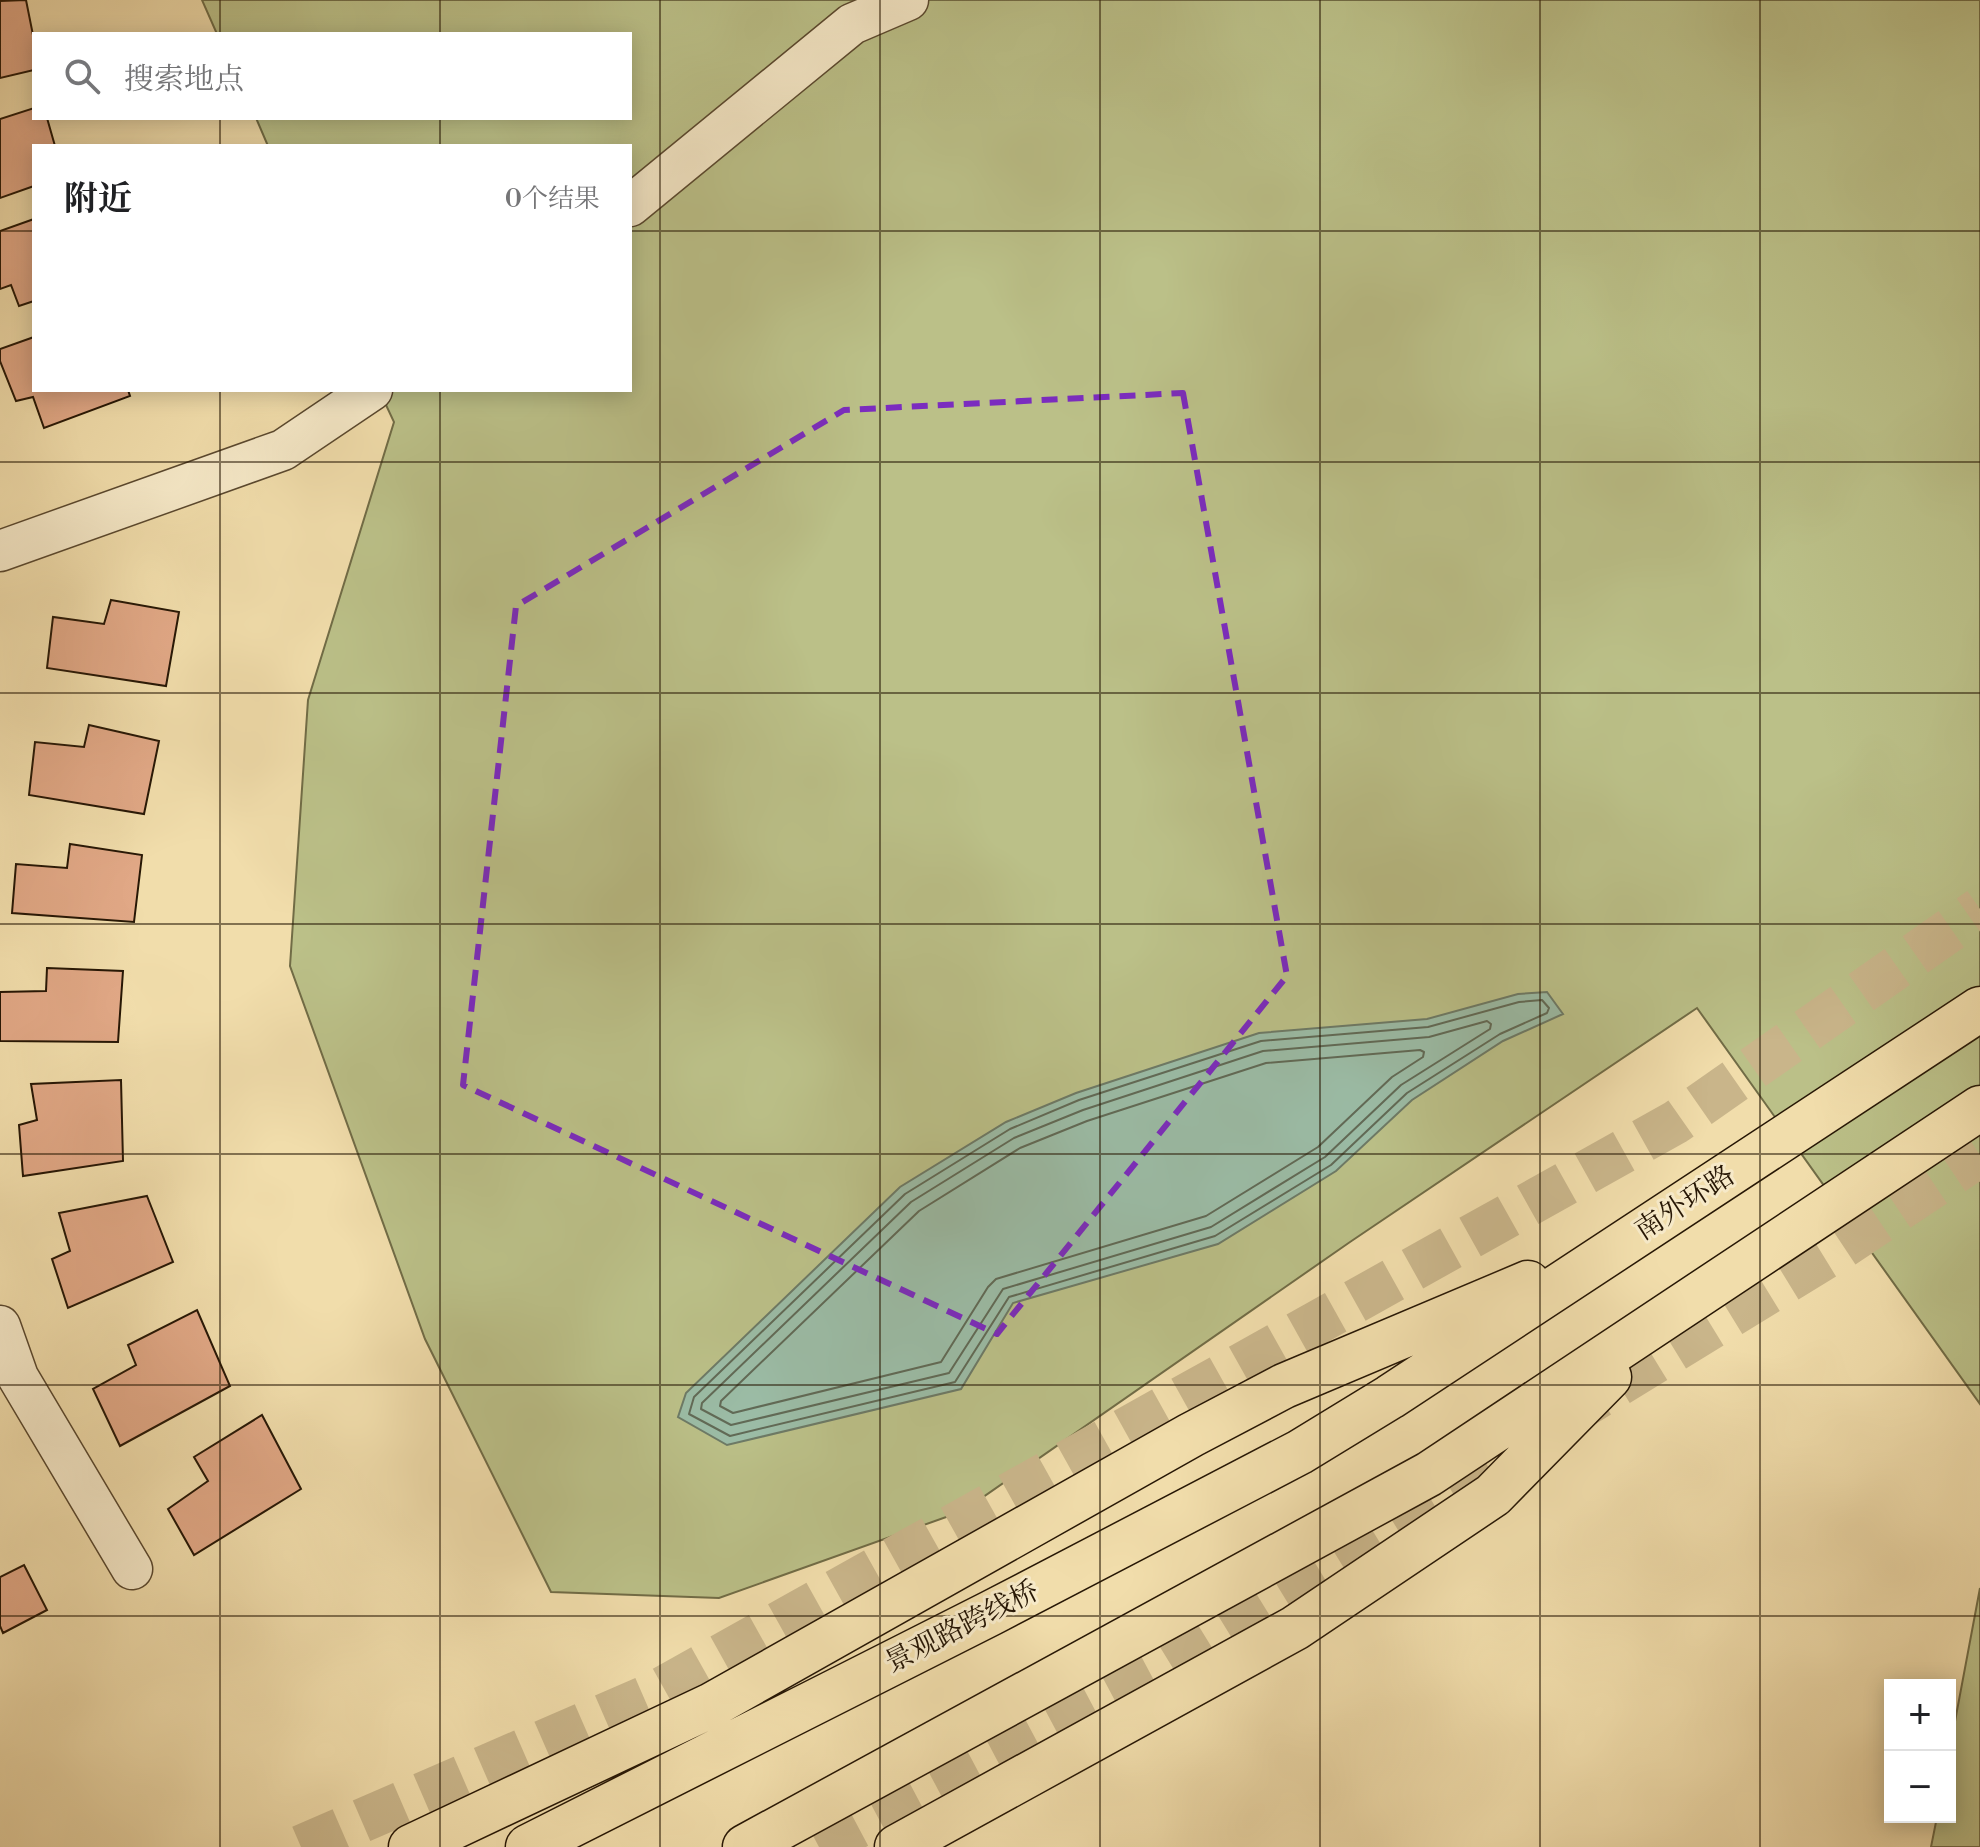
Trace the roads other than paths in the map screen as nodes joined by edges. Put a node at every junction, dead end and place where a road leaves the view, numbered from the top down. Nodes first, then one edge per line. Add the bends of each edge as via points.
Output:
1 (908, 0) edge
2 (632, 204) edge
3 (369, 392) edge
4 (0, 551) edge
5 (1980, 1009) edge
6 (1980, 1108) edge
7 (1630, 1240) junction
8 (1669, 1316) junction
9 (0, 1326) edge
10 (1390, 1397) joint
11 (132, 1569) dead end
12 (411, 1847) edge
13 (528, 1847) edge
14 (745, 1847) edge
15 (897, 1847) edge

1 - 2 street via 852,24
3 - 4 street via 283,450
5 - 7 highway, 南外环路
6 - 8 highway
7 - 10 highway, 南外环路
7 - 12 highway via 1284,1386 712,1705
8 - 14 highway via 1429,1474
8 - 15 highway via 1493,1495 1295,1628
9 - 11 street via 18,1377
10 - 13 highway, 景观路跨线桥 via 1300,1452

